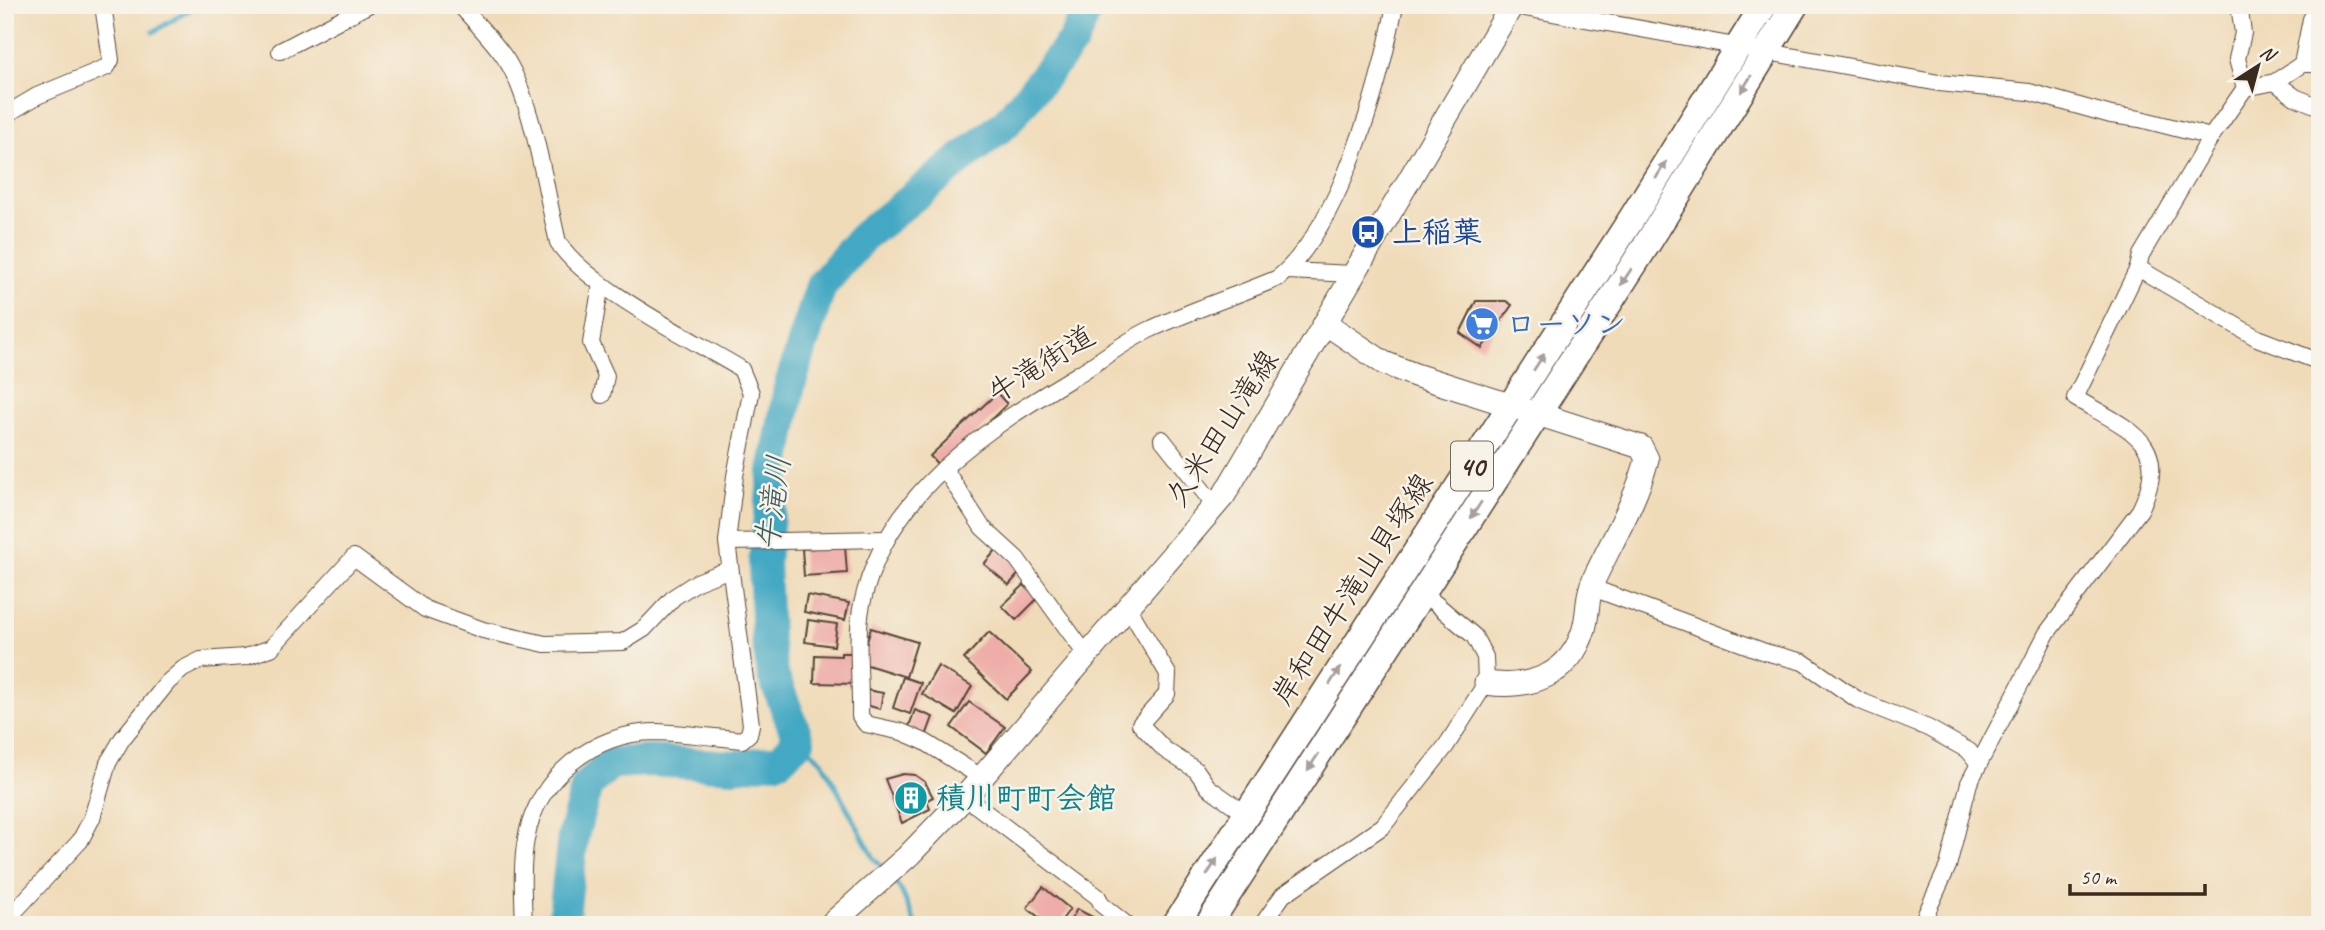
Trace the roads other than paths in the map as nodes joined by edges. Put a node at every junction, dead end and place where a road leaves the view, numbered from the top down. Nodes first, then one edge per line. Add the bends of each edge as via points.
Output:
1 (103, 5) edge
2 (368, 5) edge
3 (460, 5) edge
4 (1395, 5) edge
5 (1511, 5) edge
6 (1764, 5) edge
7 (1795, 5) edge
8 (2239, 5) edge
9 (2320, 5) edge
10 (1737, 47) junction
11 (280, 51) dead end
12 (1765, 52) junction
13 (2302, 64) junction
14 (2320, 64) edge
15 (2275, 82) junction
16 (2245, 88) junction
17 (2320, 107) edge
18 (5, 115) edge
19 (2211, 137) junction
20 (2138, 268) junction
21 (1287, 271) junction
22 (1354, 274) junction
23 (601, 284) junction
24 (1325, 323) junction
25 (2320, 362) edge
26 (602, 395) dead end
27 (1512, 404) junction
28 (1538, 413) junction
29 (1162, 439) dead end
30 (944, 468) junction
31 (1214, 506) junction
32 (887, 540) junction
33 (727, 542) junction
34 (730, 569) junction
35 (1590, 587) junction
36 (1423, 593) junction
37 (1128, 607) junction
38 (1087, 656) junction
39 (1486, 683) junction
40 (1979, 764) junction
41 (981, 777) junction
42 (965, 797) junction
43 (1246, 814) junction
44 (5, 915) edge
45 (524, 925) edge
46 (830, 925) edge
47 (1127, 925) edge
48 (1175, 925) edge
49 (1208, 925) edge
50 (1262, 925) edge
51 (1921, 925) edge

1 - 18 street via 111,60 107,67 37,96
2 - 11 street
3 - 23 street via 503,55 515,77 558,242 568,258
4 - 21 street, 牛滝街道 via 1371,108 1325,216
5 - 10 street
5 - 22 street, 久米田山滝線
6 - 10 main road, 岸和田牛滝山貝塚線 / 40
7 - 12 main road, 岸和田牛滝山貝塚線 / 40
8 - 16 street via 2243,33 2237,59
9 - 13 street via 2311,19
10 - 12 street
27 -> 10 main road, 岸和田牛滝山貝塚線 / 40
12 - 19 street via 1939,83 2029,92
12 -> 28 main road, 岸和田牛滝山貝塚線 / 40
13 - 14 street
13 - 15 street
15 - 16 street
15 - 17 street
16 - 19 street
19 - 20 street
20 - 25 street via 2257,338
20 - 40 street via 2075,398 2138,436 2153,459 2151,488 2140,510 2047,633
21 - 22 street
21 - 30 street, 牛滝街道 via 1149,330 996,424
22 - 24 street, 久米田山滝線
23 - 26 street via 591,343 606,376
23 - 33 street via 741,369 746,378 751,393
24 - 27 street via 1384,363
24 - 31 street, 久米田山滝線
27 - 28 street
43 -> 27 main road, 岸和田牛滝山貝塚線 / 40
28 - 35 street via 1641,447 1647,459
28 -> 36 main road, 岸和田牛滝山貝塚線 / 40
29 - 31 street
30 - 32 street, 牛滝街道 via 915,498
30 - 38 street via 982,527 1017,559
31 - 37 street, 久米田山滝線
32 - 33 street
32 - 41 street, 牛滝街道 via 871,576 859,625 860,716 866,724 925,742
33 - 34 street
34 - 44 street via 674,597 644,629 623,642 545,644 484,630 425,609 354,557 271,648 245,657 201,660 168,682 108,763 92,818 79,841 15,911
34 - 45 street via 749,734 742,740 654,732 633,735 608,741 562,770 537,806 526,836
35 - 39 street via 1584,628 1565,663 1532,684
35 - 40 street via 1803,662 1858,700 1928,728 1969,751
36 - 39 street via 1474,636 1485,657
36 -> 49 main road, 岸和田牛滝山貝塚線 / 40
37 - 38 street, 久米田山滝線
37 - 43 street via 1168,674 1167,694 1140,724 1165,750
38 - 41 street, 久米田山滝線
39 - 50 street via 1446,746 1383,826 1283,895
40 - 51 street via 1969,783 1948,866
41 - 42 street, 久米田山滝線
42 - 46 street, 久米田山滝線 via 908,856
42 - 47 street via 1098,897
48 -> 43 main road, 岸和田牛滝山貝塚線 / 40

